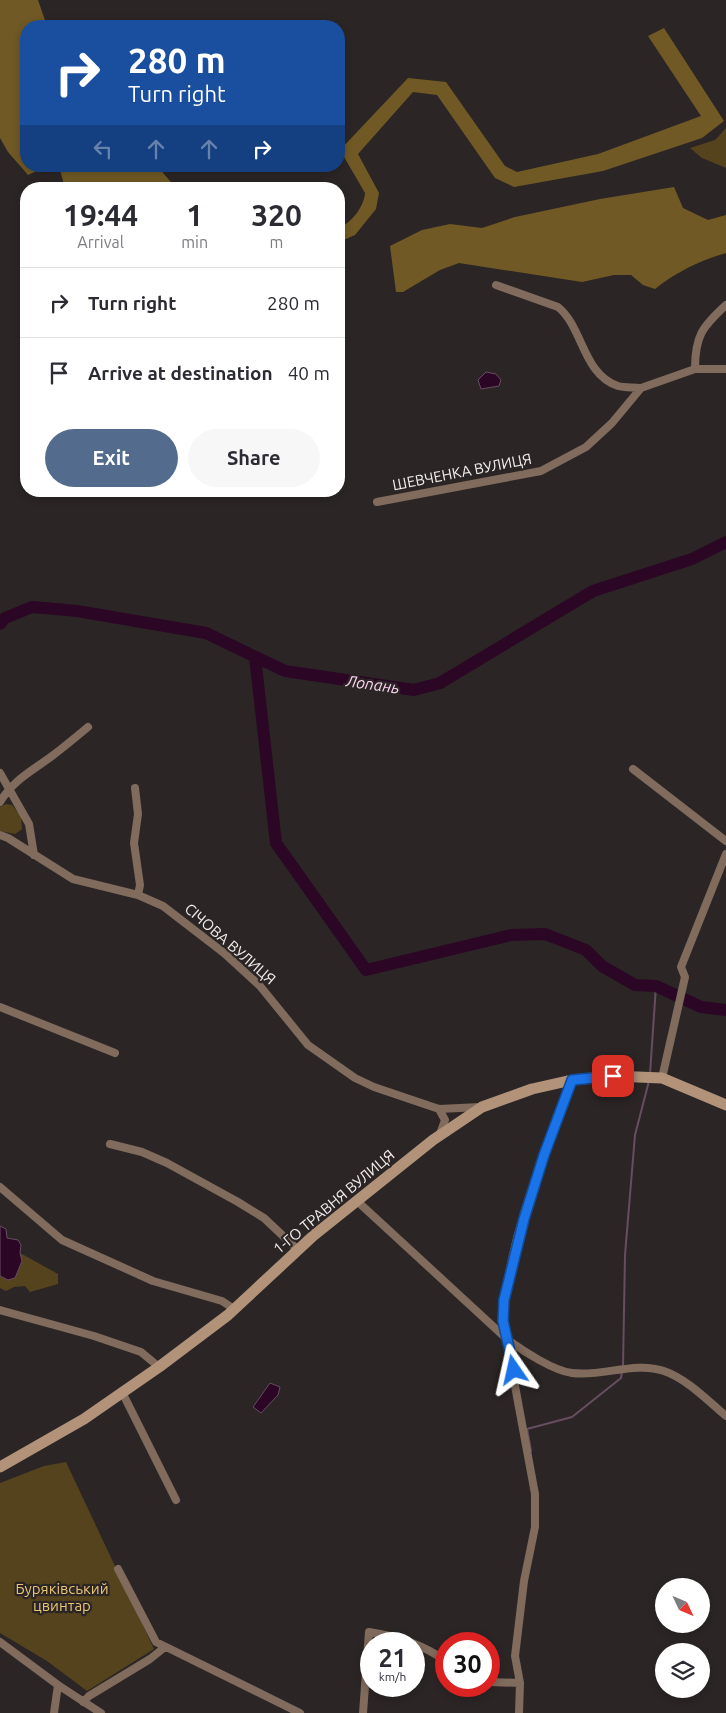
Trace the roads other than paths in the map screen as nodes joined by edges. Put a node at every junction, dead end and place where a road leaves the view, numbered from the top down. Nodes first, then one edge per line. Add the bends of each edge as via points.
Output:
1 (496, 285) dead end
2 (726, 304) edge
3 (695, 369) junction
4 (726, 369) edge
5 (641, 388) junction
6 (377, 502) dead end
7 (88, 727) dead end
8 (633, 769) dead end
9 (0, 773) edge
10 (9, 787) junction
11 (136, 788) dead end
12 (0, 802) edge
13 (0, 835) edge
14 (726, 841) edge
15 (726, 854) edge
16 (34, 855) junction
17 (138, 895) junction
18 (0, 1007) edge
19 (115, 1054) dead end
20 (662, 1078) junction
21 (572, 1080) junction
22 (726, 1105) edge
23 (482, 1107) junction
24 (439, 1109) junction
25 (438, 1137) junction
26 (110, 1144) dead end
27 (0, 1187) edge
28 (357, 1201) junction
29 (298, 1250) junction
30 (234, 1309) junction
31 (0, 1310) edge
32 (508, 1340) junction
33 (159, 1367) junction
34 (122, 1392) junction
35 (726, 1416) edge
36 (0, 1467) edge
37 (176, 1500) dead end
38 (118, 1569) dead end
39 (0, 1642) edge
40 (165, 1647) junction
41 (435, 1655) edge
42 (500, 1682) edge
43 (520, 1683) junction
44 (58, 1685) junction
45 (84, 1702) junction
46 (54, 1713) edge
47 (101, 1713) edge
48 (300, 1713) edge
49 (363, 1713) edge
50 (519, 1713) edge

1 - 5 street via 558,307 566,314 587,356 605,380 618,386
2 - 3 street via 700,333 696,343
3 - 4 street
3 - 5 street
5 - 6 street, ШЕВЧЕНКА ВУЛИЦЯ via 612,423 586,447 541,471
7 - 10 street
8 - 14 street
9 - 10 street
10 - 12 street
10 - 16 street via 29,824
11 - 17 street via 138,814 134,843 140,885
13 - 16 street, СІЧОВА ВУЛИЦЯ
15 - 20 street via 680,967 685,977
16 - 17 street, СІЧОВА ВУЛИЦЯ via 73,880
17 - 24 street, СІЧОВА ВУЛИЦЯ via 163,906 224,953 260,986 319,1055 374,1087
18 - 19 street
20 - 21 street, 1-ГО ТРАВНЯ ВУЛИЦЯ via 613,1076
20 - 22 street, 1-ГО ТРАВНЯ ВУЛИЦЯ
21 - 23 street, 1-ГО ТРАВНЯ ВУЛИЦЯ via 532,1089
21 - 32 street via 519,1235 504,1300 503,1321
23 - 24 street, СІЧОВА ВУЛИЦЯ
23 - 25 street, 1-ГО ТРАВНЯ ВУЛИЦЯ
24 - 25 street via 445,1120
25 - 28 street, 1-ГО ТРАВНЯ ВУЛИЦЯ
26 - 29 street via 168,1163 238,1202 264,1218
27 - 30 street via 62,1240 153,1280 222,1300
28 - 29 street, 1-ГО ТРАВНЯ ВУЛИЦЯ
28 - 32 street
29 - 30 street, 1-ГО ТРАВНЯ ВУЛИЦЯ
30 - 33 street, 1-ГО ТРАВНЯ ВУЛИЦЯ
31 - 33 street via 141,1352
32 - 35 street via 530,1355 571,1373 632,1368 664,1371 689,1385
32 - 43 street via 535,1494 536,1527 524,1581 515,1656
33 - 34 street, 1-ГО ТРАВНЯ ВУЛИЦЯ
34 - 36 street, 1-ГО ТРАВНЯ ВУЛИЦЯ via 84,1419
34 - 37 street
38 - 40 street via 156,1642
39 - 44 street
40 - 45 street
40 - 48 street
41 - 49 street via 417,1644 369,1632
42 - 43 street
43 - 50 street
44 - 45 street
44 - 46 street
45 - 47 street

